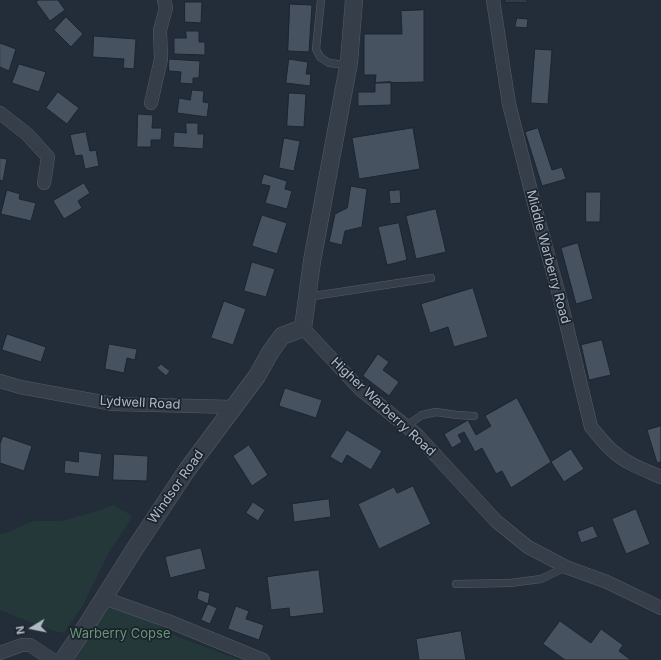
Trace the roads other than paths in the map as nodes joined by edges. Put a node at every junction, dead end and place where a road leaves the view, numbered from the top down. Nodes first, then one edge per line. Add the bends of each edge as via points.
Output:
1 (164, 0) edge
2 (321, 0) edge
3 (354, 0) edge
4 (494, 0) edge
5 (348, 65) junction
6 (151, 103) dead end
7 (0, 113) edge
8 (44, 184) dead end
9 (431, 278) dead end
10 (307, 297) junction
11 (303, 328) junction
12 (0, 381) edge
13 (233, 407) junction
14 (474, 416) dead end
15 (406, 426) junction
16 (661, 477) edge
17 (566, 567) junction
18 (456, 584) dead end
19 (104, 598) junction
20 (661, 608) edge
21 (0, 654) edge
22 (53, 660) edge
23 (63, 660) edge
24 (262, 660) edge

1 - 6 street via 166,8 160,30 161,59
2 - 5 lane via 316,49 320,57 329,63
3 - 5 street
4 - 16 street, Middle Warberry Road via 509,104 591,427 618,456
5 - 10 street
7 - 8 street via 27,134 48,157
9 - 10 lane
10 - 11 street
11 - 13 street, Windsor Road via 282,336 258,376
11 - 15 street, Higher Warberry Road via 360,389
12 - 13 street, Lydwell Road via 113,404
13 - 19 street, Windsor Road via 182,477
14 - 15 lane via 436,412 422,415
15 - 17 street, Higher Warberry Road via 496,521 528,547
17 - 18 lane via 541,578 510,583
17 - 20 street, Higher Warberry Road via 607,582
19 - 23 street, Windsor Road
19 - 24 street
21 - 22 street via 22,645 30,645

